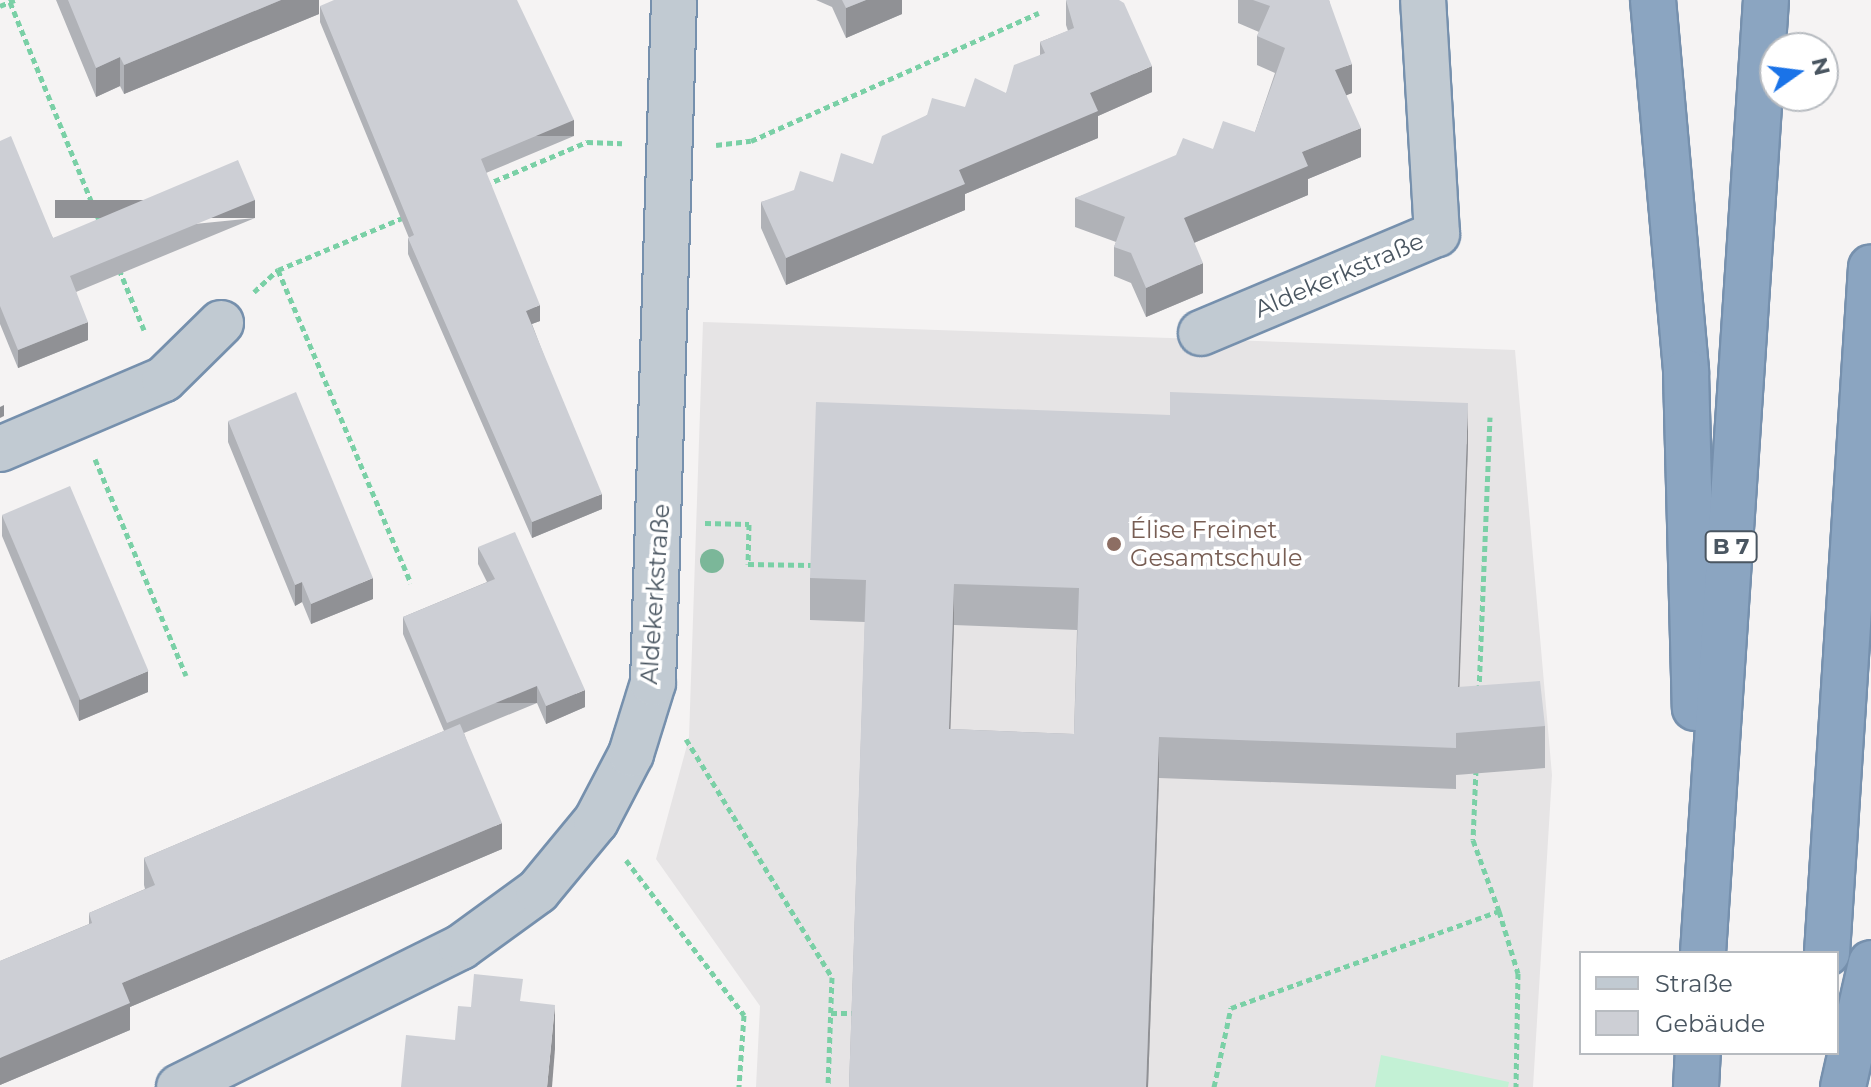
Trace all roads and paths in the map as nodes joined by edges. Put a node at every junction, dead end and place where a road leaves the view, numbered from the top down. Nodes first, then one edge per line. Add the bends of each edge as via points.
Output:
1 (674, 0) edge
2 (1423, 0) edge
3 (1653, 0) edge
4 (1766, 0) edge
5 (13, 1) edge
6 (0, 6) edge
7 (1039, 13) dead end
8 (671, 143) junction
9 (470, 191) edge
10 (411, 215) edge
11 (105, 234) edge
12 (117, 263) edge
13 (1871, 267) edge
14 (278, 270) junction
15 (221, 323) joint
16 (1201, 333) dead end
17 (164, 379) junction
18 (77, 416) junction
19 (1490, 417) dead end
20 (0, 449) edge
21 (660, 522) junction
22 (812, 565) edge
23 (411, 583) dead end
24 (186, 676) dead end
25 (653, 683) junction
26 (1479, 699) edge
27 (1477, 762) edge
28 (596, 821) junction
29 (1499, 911) junction
30 (1702, 951) edge
31 (1702, 951) edge
32 (1827, 951) edge
33 (1871, 963) edge
34 (831, 1013) junction
35 (853, 1013) edge
36 (1698, 1055) edge
37 (1820, 1055) edge
38 (179, 1087) edge
39 (739, 1087) edge
40 (828, 1087) edge
41 (1214, 1087) edge
42 (1516, 1087) edge
43 (1696, 1087) edge
44 (1818, 1087) edge
45 (1843, 1087) edge

1 - 8 street, Aldekerkstraße
2 - 16 street, Aldekerkstraße via 1437,234
3 - 30 highway via 1686,372
4 - 31 highway, B 7
5 - 6 path
5 - 11 path
7 - 8 path via 751,141
8 - 9 path via 587,142
8 - 21 street, Aldekerkstraße
10 - 14 path
12 - 17 path
13 - 32 highway
14 - 15 path
14 - 23 path
15 - 17 street
17 - 18 street
18 - 20 street
18 - 24 path
19 - 26 path
21 - 22 path via 749,524 748,564
21 - 25 street, Aldekerkstraße
25 - 28 street, Aldekerkstraße via 631,754
25 - 34 path via 832,977
27 - 29 path via 1473,840
28 - 38 street, Aldekerkstraße via 538,891 461,947
28 - 39 path via 744,1015
29 - 41 path via 1231,1008
29 - 42 path via 1518,973
33 - 45 highway
34 - 35 path
34 - 40 path
36 - 43 highway
37 - 44 highway

